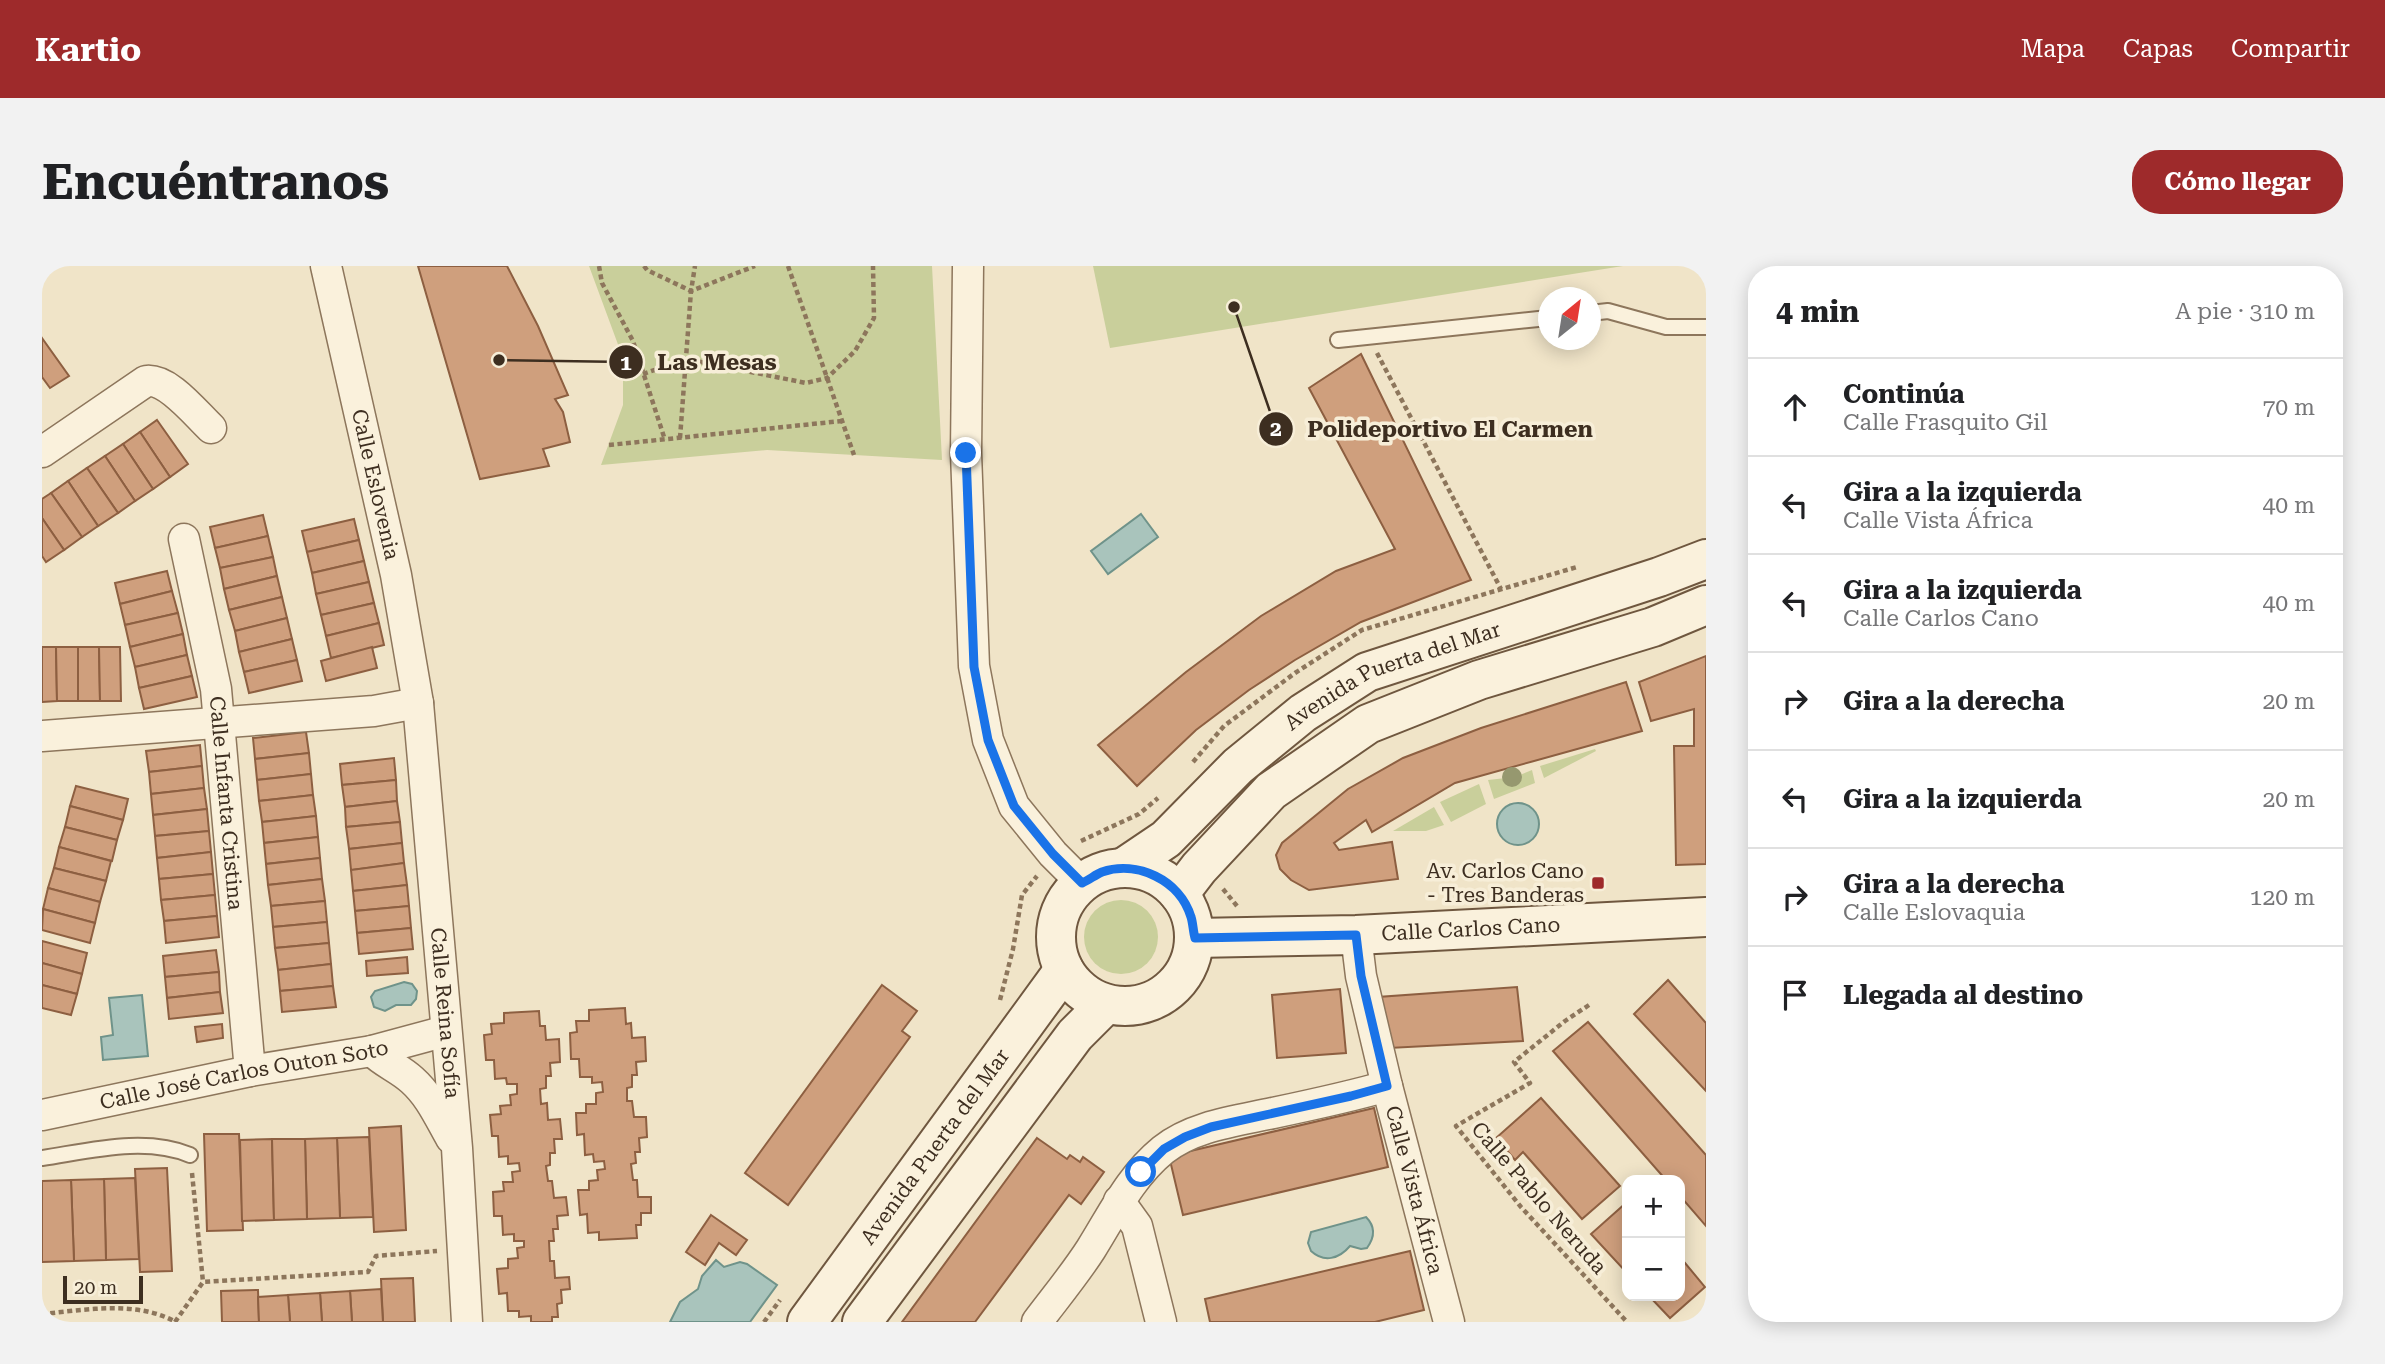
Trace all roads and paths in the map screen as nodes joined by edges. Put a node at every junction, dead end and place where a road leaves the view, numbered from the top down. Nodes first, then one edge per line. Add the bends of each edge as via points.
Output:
1 (326, 266) edge
2 (598, 266) edge
3 (644, 266) edge
4 (695, 266) edge
5 (754, 266) edge
6 (788, 266) edge
7 (873, 266) edge
8 (968, 266) edge
9 (691, 291) junction
10 (1601, 312) edge
11 (1538, 319) edge
12 (1706, 327) edge
13 (1368, 337) junction
14 (1338, 340) dead end
15 (686, 359) junction
16 (643, 374) junction
17 (827, 378) junction
18 (842, 421) junction
19 (211, 428) dead end
20 (680, 438) junction
21 (665, 440) junction
22 (609, 445) dead end
23 (42, 452) edge
24 (853, 455) dead end
25 (184, 539) dead end
26 (1706, 559) edge
27 (1501, 589) dead end
28 (1706, 605) edge
29 (418, 703) junction
30 (220, 722) junction
31 (42, 736) edge
32 (1123, 868) junction
33 (1082, 883) junction
34 (1179, 894) junction
35 (1706, 917) edge
36 (1356, 935) junction
37 (1195, 938) junction
38 (1065, 970) junction
39 (1106, 1004) junction
40 (1589, 1005) dead end
41 (446, 1031) junction
42 (372, 1051) junction
43 (250, 1071) junction
44 (1387, 1086) junction
45 (42, 1115) edge
46 (457, 1148) junction
47 (190, 1155) joint
48 (42, 1158) edge
49 (1119, 1201) junction
50 (462, 1249) junction
51 (203, 1282) junction
52 (42, 1314) edge
53 (175, 1322) edge
54 (467, 1322) edge
55 (807, 1322) edge
56 (862, 1322) edge
57 (1039, 1322) edge
58 (1161, 1322) edge
59 (1449, 1322) edge
60 (1627, 1322) edge

1 - 29 street, Calle Eslovenia via 396,575
2 - 16 path
3 - 9 path
4 - 9 path
5 - 9 path
6 - 17 path
7 - 17 path via 874,318 855,351
8 - 33 street via 966,453 974,667 988,740 1014,806
9 - 15 path
10 - 12 lane via 1666,327
11 - 13 lane
13 - 14 lane
13 - 27 path
15 - 16 path
15 - 17 path via 806,383
15 - 20 path
16 - 21 path
17 - 18 path
18 - 20 path
18 - 24 path
19 - 23 street via 167,386 153,380
20 - 21 path
21 - 22 path
25 - 30 street, Calle Infanta Cristina
26 - 32 main road, Avenida Puerta del Mar via 1367,672 1292,722 1238,766 1166,839
28 - 34 main road, Avenida Puerta del Mar via 1653,627 1479,680 1368,724 1271,791
29 - 30 street via 374,711
29 - 41 street, Calle Reina Sofía
30 - 31 street
30 - 43 street, Calle Infanta Cristina
32 - 33 main road
32 - 34 main road via 1144,871
33 - 38 main road via 1066,901 1057,923 1057,947
34 - 37 main road via 1191,915
35 - 36 main road, Calle Carlos Cano
36 - 37 main road, Calle Carlos Cano
36 - 44 street, Calle Vista África
37 - 39 main road via 1190,963 1176,985 1156,1000 1132,1006
38 - 39 main road via 1082,991
38 - 55 main road, Avenida Puerta del Mar
39 - 56 main road via 1075,1035
40 - 60 path, Calle Pablo Neruda via 1514,1062 1530,1083 1456,1125 1521,1206
41 - 42 street, Calle José Carlos Outon Soto
41 - 46 street, Calle Reina Sofía
42 - 43 street, Calle José Carlos Outon Soto
42 - 46 street via 422,1090
43 - 45 street, Calle José Carlos Outon Soto
44 - 49 street via 1185,1137 1164,1149
44 - 59 street, Calle Vista África
46 - 50 street, Calle Reina Sofía
47 - 48 lane via 132,1146
47 - 51 path
49 - 57 street via 1091,1265
49 - 58 street via 1137,1226
50 - 51 path via 376,1256 368,1272
50 - 54 street, Calle Reina Sofía
51 - 53 path
52 - 53 path via 135,1309

